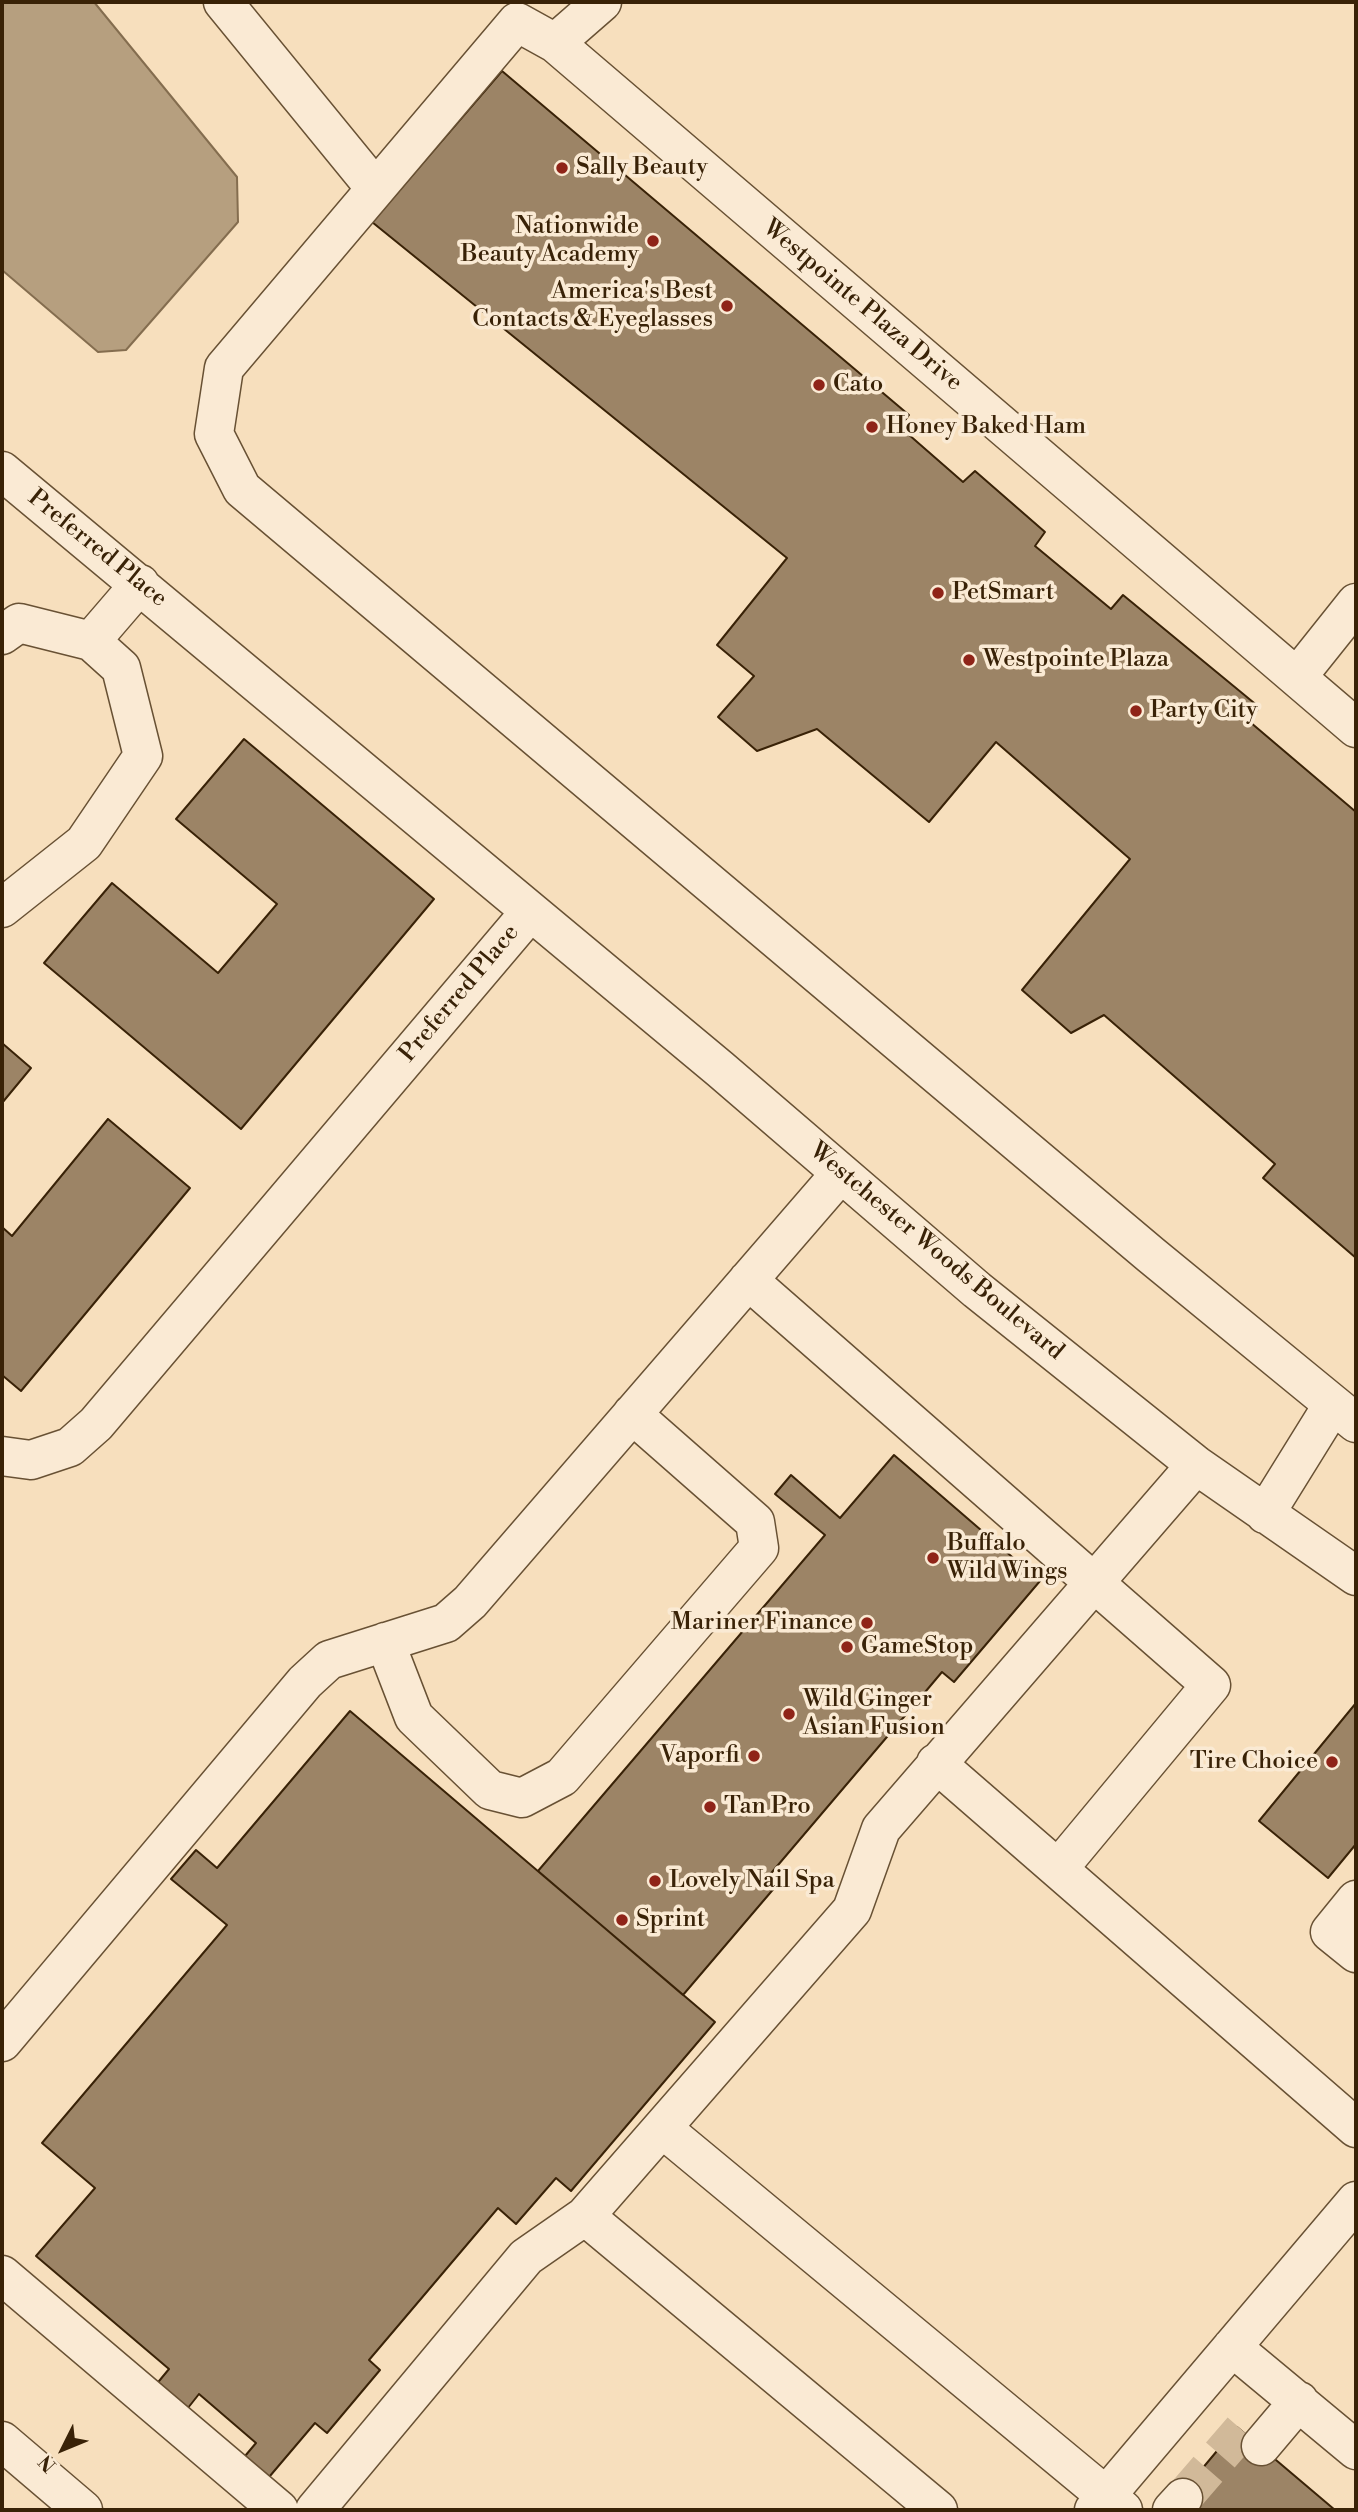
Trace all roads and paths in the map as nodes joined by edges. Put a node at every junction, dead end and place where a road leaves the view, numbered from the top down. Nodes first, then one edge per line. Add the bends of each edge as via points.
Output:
1 (223, 2) edge
2 (602, 2) edge
3 (555, 43) junction
4 (375, 188) junction
5 (2, 471) edge
6 (140, 584) junction
7 (1356, 604) edge
8 (2, 635) edge
9 (91, 641) junction
10 (1297, 677) junction
11 (1356, 728) edge
12 (2, 908) edge
13 (530, 912) junction
14 (841, 1173) junction
15 (748, 1280) junction
16 (632, 1414) junction
17 (1344, 1415) edge
18 (2, 1456) edge
19 (1196, 1465) junction
20 (1265, 1514) junction
21 (1356, 1576) edge
22 (1093, 1582) junction
23 (385, 1642) junction
24 (936, 1763) junction
25 (1058, 1869) junction
26 (1356, 1900) edge
27 (1356, 1954) edge
28 (2, 2042) edge
29 (1356, 2128) edge
30 (663, 2129) junction
31 (1353, 2211) edge
32 (585, 2216) junction
33 (2, 2275) edge
34 (1232, 2347) junction
35 (1290, 2393) junction
36 (1251, 2438) tunnel mouth
37 (2, 2441) edge
38 (1356, 2450) edge
39 (1108, 2505) edge
40 (83, 2510) edge
41 (279, 2510) edge
42 (315, 2510) edge
43 (938, 2510) edge

1 - 4 street
2 - 3 street
3 - 4 street, Westpointe Plaza Drive via 517,22
3 - 10 street, Westpointe Plaza Drive
4 - 17 street via 224,368 214,434 242,489
5 - 6 street, Preferred Place
6 - 9 street
6 - 13 street, Preferred Place
7 - 10 street
8 - 9 street via 19,623
9 - 12 street via 121,668 143,756 84,844
10 - 11 street, Westpointe Plaza Drive
13 - 14 street, Westchester Woods Boulevard
13 - 18 street, Preferred Place via 96,1424 70,1447 31,1460
14 - 15 street
14 - 19 street, Westchester Woods Boulevard
15 - 16 street
15 - 22 street
16 - 23 street via 470,1602 446,1623
16 - 23 street via 755,1522 759,1548 562,1777 522,1798 490,1790 414,1717
17 - 20 street
19 - 20 street, Westchester Woods Boulevard
19 - 22 street
20 - 21 street, Westchester Woods Boulevard
22 - 24 street
22 - 25 street via 1211,1685
23 - 28 street via 329,1660 305,1682
24 - 25 street
24 - 30 street via 881,1829 852,1910
25 - 29 street
26 - 27 street via 1330,1932
30 - 32 street
30 - 39 street
31 - 34 street
32 - 42 street via 526,2258
32 - 43 street
33 - 41 street
34 - 35 street
34 - 39 street
35 - 36 street
35 - 38 street
37 - 40 street

